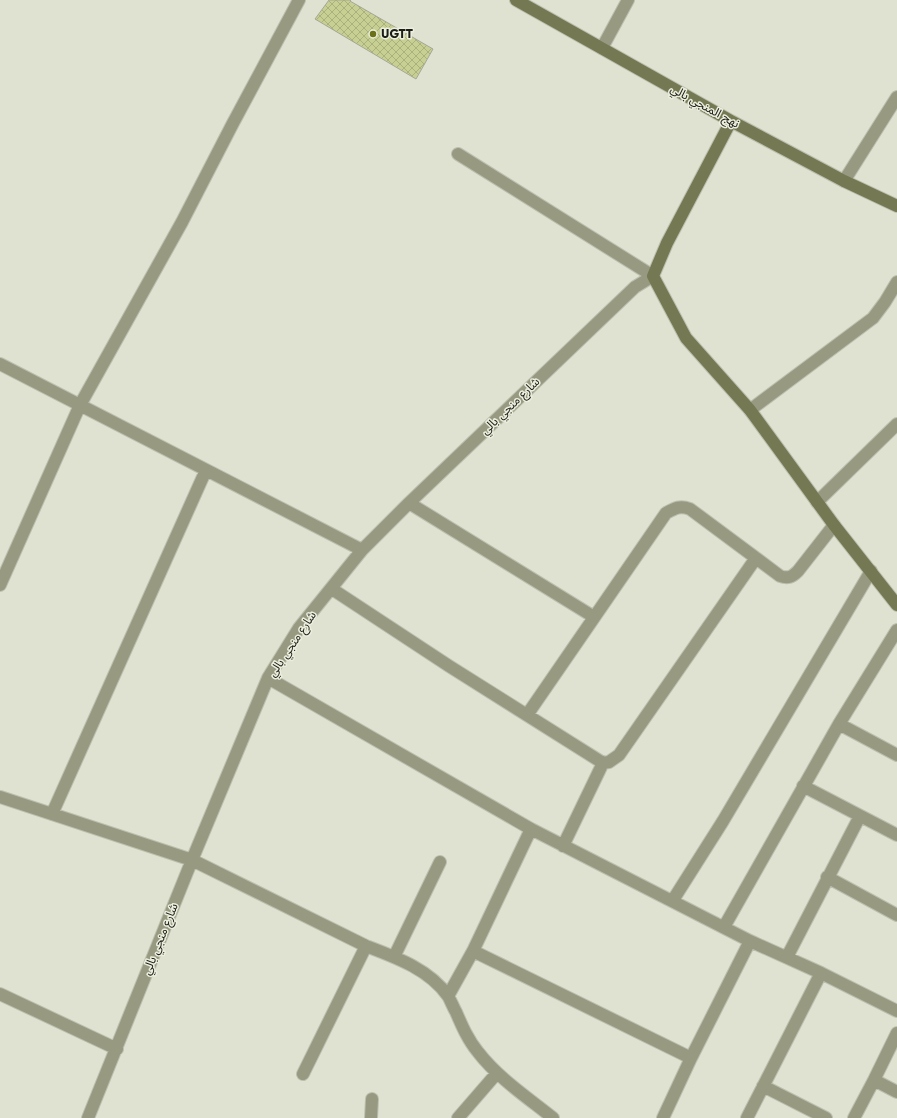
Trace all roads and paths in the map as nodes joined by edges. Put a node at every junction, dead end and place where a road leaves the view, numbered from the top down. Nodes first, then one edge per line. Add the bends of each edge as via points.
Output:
1 (299, 0) edge
2 (516, 0) edge
3 (628, 0) edge
4 (602, 48) junction
5 (897, 97) edge
6 (731, 121) junction
7 (458, 154) dead end
8 (844, 180) junction
9 (897, 206) edge
10 (653, 276) junction
11 (897, 282) edge
12 (0, 364) edge
13 (80, 405) junction
14 (750, 410) junction
15 (897, 424) edge
16 (206, 470) junction
17 (817, 502) junction
18 (409, 503) junction
19 (834, 525) junction
20 (362, 550) junction
21 (756, 558) junction
22 (871, 571) junction
23 (0, 585) edge
24 (332, 589) junction
25 (897, 605) edge
26 (594, 617) junction
27 (897, 630) edge
28 (268, 678) junction
29 (527, 715) junction
30 (839, 724) junction
31 (897, 755) edge
32 (603, 763) junction
33 (803, 786) junction
34 (0, 797) edge
35 (52, 814) junction
36 (860, 816) junction
37 (531, 830) junction
38 (897, 835) edge
39 (563, 846) junction
40 (192, 860) junction
41 (440, 862) dead end
42 (827, 877) junction
43 (672, 900) junction
44 (897, 915) edge
45 (724, 927) junction
46 (750, 941) junction
47 (366, 946) junction
48 (473, 951) junction
49 (394, 957) junction
50 (787, 957) junction
51 (821, 974) junction
52 (0, 994) edge
53 (448, 996) junction
54 (897, 1012) edge
55 (897, 1033) edge
56 (116, 1049) junction
57 (691, 1058) junction
58 (497, 1073) junction
59 (303, 1074) dead end
60 (874, 1080) junction
61 (763, 1086) junction
62 (897, 1092) edge
63 (372, 1099) dead end
64 (88, 1118) edge
65 (371, 1118) edge
66 (458, 1118) edge
67 (553, 1118) edge
68 (663, 1118) edge
69 (747, 1118) edge
70 (826, 1118) edge
71 (854, 1118) edge

1 - 13 street via 182,222
2 - 4 street, نهج المنجي بالي
3 - 4 street
4 - 6 street, نهج المنجي بالي
5 - 8 street
6 - 8 street, نهج المنجي بالي
6 - 10 street via 667,243
7 - 10 street
8 - 9 street, نهج المنجي بالي
10 - 14 street via 686,338
10 - 18 street, شارع منجي بالي via 630,292
11 - 14 street via 873,318
12 - 13 street
13 - 16 street
13 - 23 street
14 - 17 street
15 - 17 street
16 - 20 street
16 - 35 street
17 - 19 street
18 - 20 street, شارع منجي بالي
18 - 26 street
19 - 21 street via 792,577 780,576
19 - 22 street
20 - 24 street, شارع منجي بالي
21 - 26 street via 690,509 683,506 674,508 666,513
21 - 32 street via 618,755
22 - 25 street
22 - 43 street via 723,821
24 - 28 street, شارع منجي بالي via 299,628
24 - 29 street
26 - 29 street
27 - 30 street
28 - 37 street
28 - 40 street, شارع منجي بالي
29 - 32 street
30 - 31 street
30 - 33 street
32 - 39 street
33 - 36 street
33 - 45 street
34 - 35 street
35 - 40 street
36 - 38 street
36 - 42 street
37 - 39 street
37 - 48 street
39 - 43 street
40 - 47 street
40 - 56 street, شارع منجي بالي
41 - 49 street
42 - 44 street
42 - 50 street
43 - 45 street
45 - 46 street
46 - 50 street
46 - 57 street
47 - 49 street
47 - 59 street
48 - 53 street
48 - 57 street
49 - 53 street via 420,970 435,981
50 - 51 street
51 - 54 street
51 - 61 street
52 - 56 street
53 - 58 street via 466,1034
55 - 60 street
56 - 64 street, شارع منجي بالي
57 - 68 street
58 - 66 street
58 - 67 street
60 - 62 street
60 - 71 street
61 - 69 street
61 - 70 street
63 - 65 street

